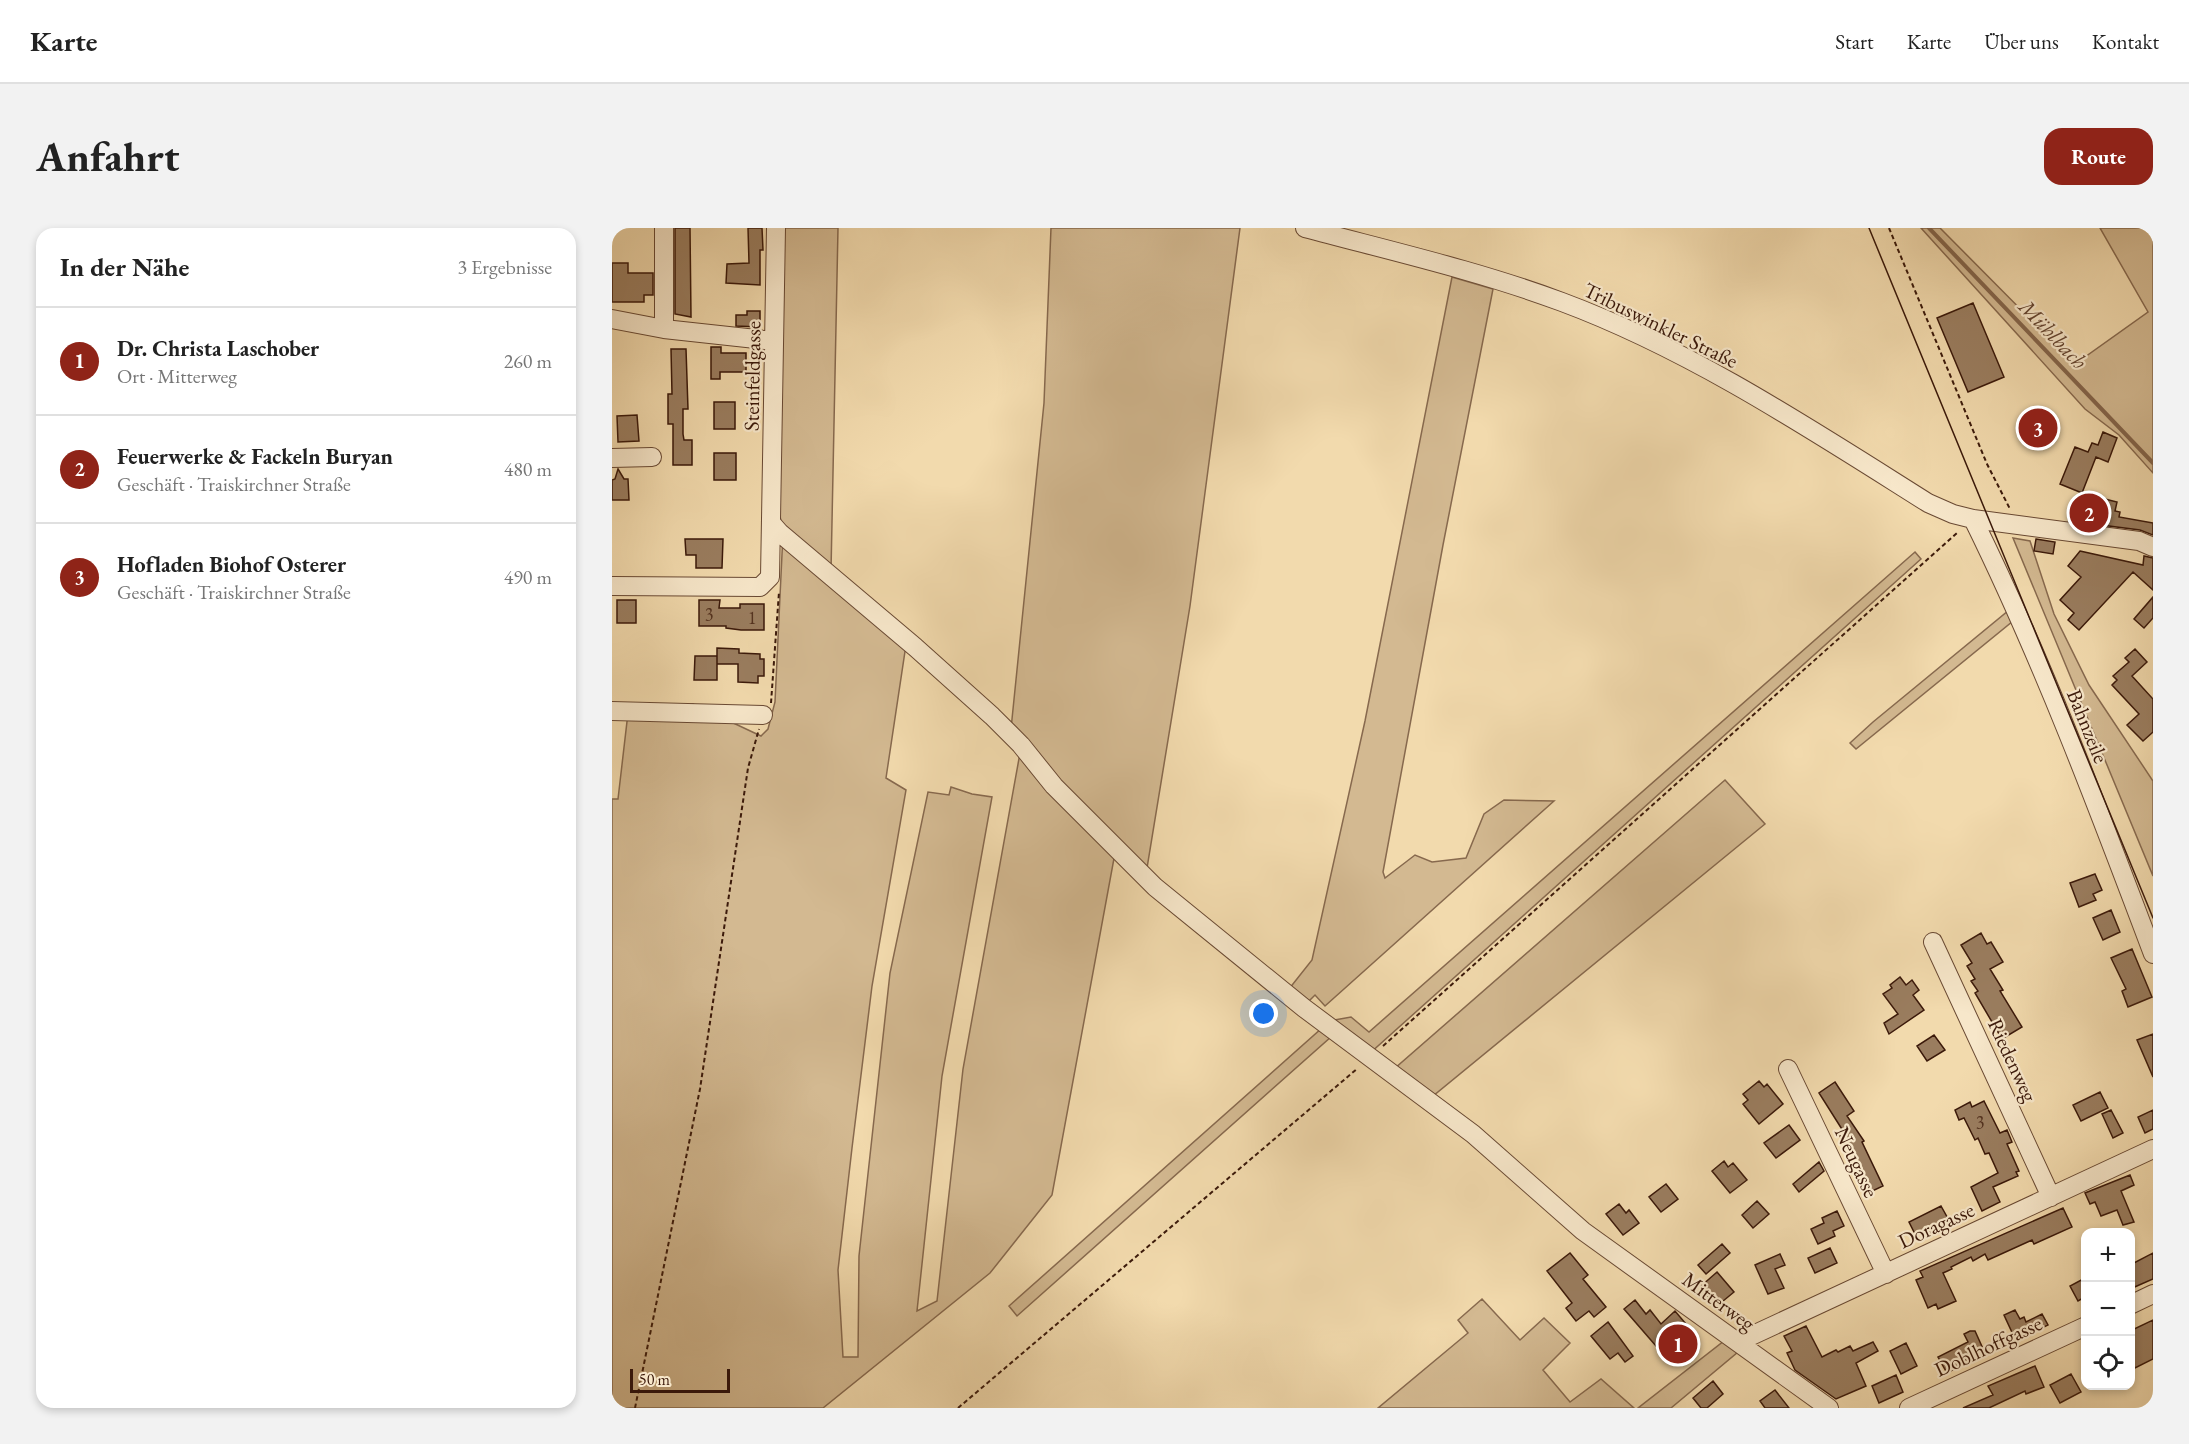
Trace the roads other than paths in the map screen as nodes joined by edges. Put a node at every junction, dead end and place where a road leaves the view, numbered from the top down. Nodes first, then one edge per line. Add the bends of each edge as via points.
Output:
1 (664, 228) edge
2 (776, 228) edge
3 (1305, 228) edge
4 (612, 319) edge
5 (664, 329) junction
6 (774, 341) junction
7 (652, 457) dead end
8 (612, 458) edge
9 (1973, 519) junction
10 (773, 525) junction
11 (2153, 547) edge
12 (612, 586) edge
13 (612, 711) edge
14 (763, 715) road end
15 (1934, 942) dead end
16 (2153, 954) edge
17 (1788, 1069) dead end
18 (2153, 1149) edge
19 (2051, 1197) junction
20 (1886, 1274) junction
21 (2153, 1294) edge
22 (2135, 1303) edge
23 (2081, 1328) edge
24 (1738, 1342) junction
25 (1829, 1408) edge
26 (1909, 1408) edge

1 - 5 street
2 - 6 street, Steinfeldgasse
3 - 9 street, Tribuswinkler Straße via 1448,266 1562,302 1649,340 1784,412 1928,503
4 - 5 street
5 - 6 street
6 - 10 street, Steinfeldgasse
7 - 8 street
9 - 11 street, Tribuswinkler Straße via 2139,541
9 - 16 street, Bahnzeile via 2111,841
10 - 12 street, Steinfeldgasse via 770,577 760,587
10 - 24 street, Mitterweg via 992,716 1054,786 1155,887 1304,1008 1473,1134 1583,1231
13 - 14 street
15 - 19 street, Riedenweg
17 - 20 street, Neugasse
18 - 19 street, Doragasse
19 - 20 street, Doragasse
20 - 24 street, Doragasse
21 - 22 street
23 - 26 street, Doblhoffgasse
24 - 25 street, Mitterweg

